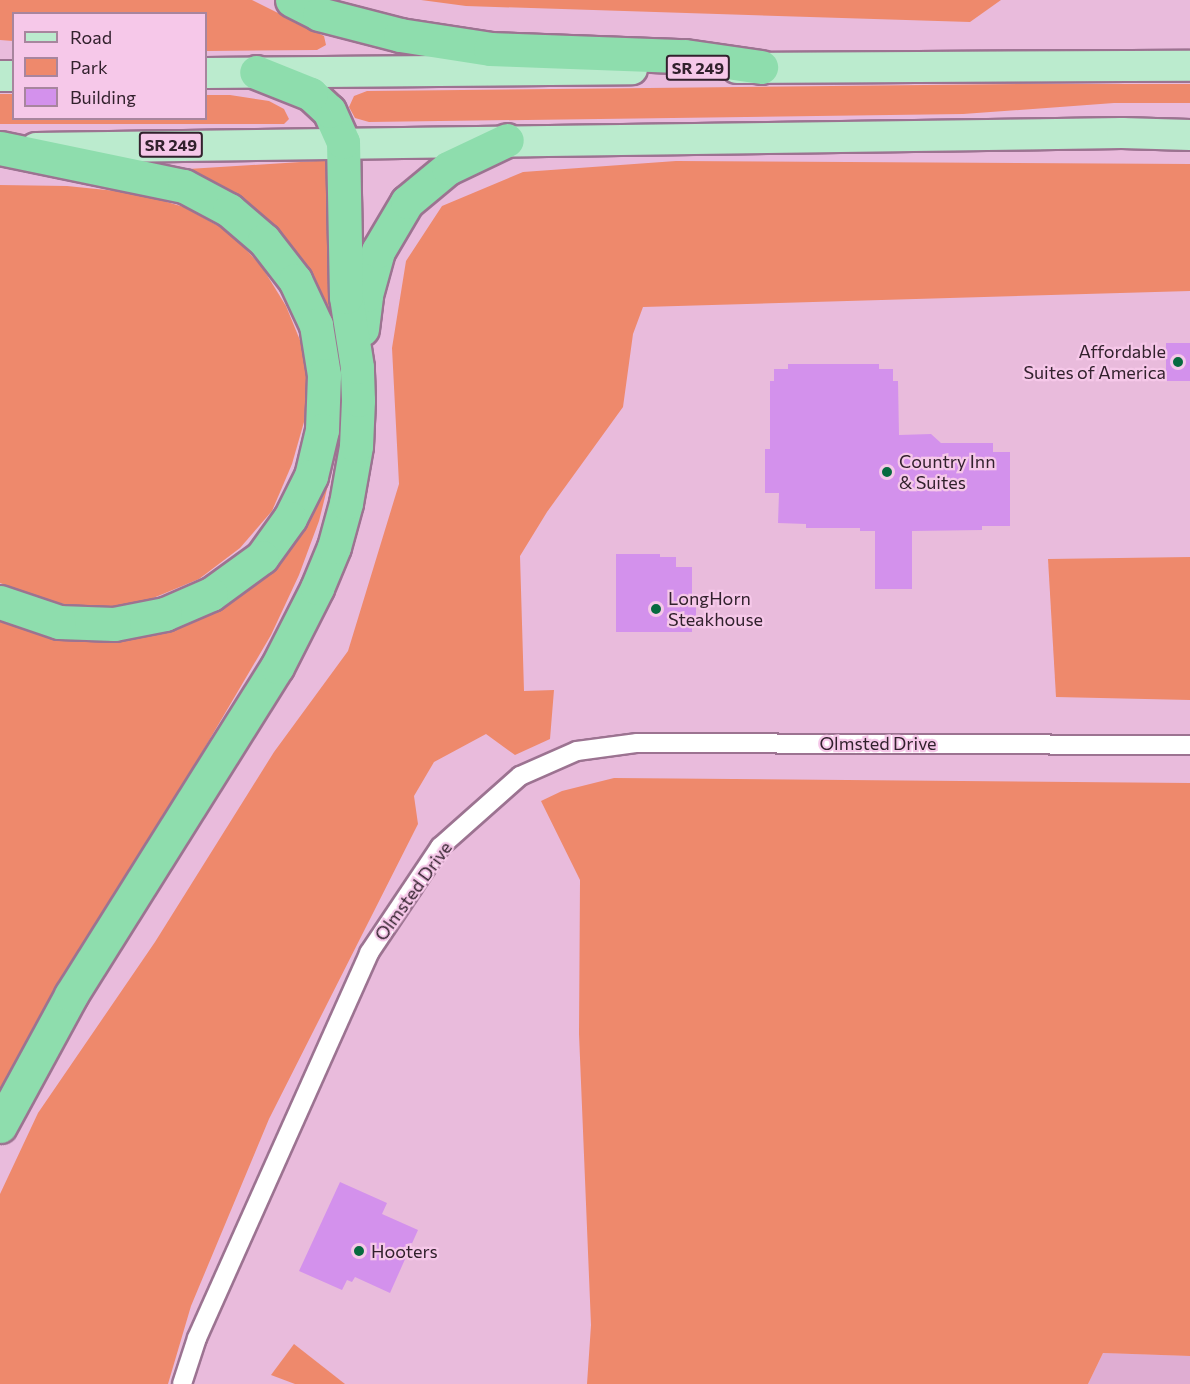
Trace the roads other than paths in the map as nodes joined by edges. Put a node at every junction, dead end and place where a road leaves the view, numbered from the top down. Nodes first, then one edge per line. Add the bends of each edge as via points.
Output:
1 (292, 0) edge
2 (1190, 66) edge
3 (761, 68) junction
4 (256, 72) junction
5 (207, 73) edge
6 (1190, 135) edge
7 (507, 140) junction
8 (343, 142) junction
9 (0, 148) edge
10 (357, 367) junction
11 (0, 602) edge
12 (1190, 745) edge
13 (0, 1126) edge
14 (182, 1384) edge

1 - 3 highway via 319,14 388,32 490,49 685,56
2 - 3 main road, SR 249
3 - 4 main road, SR 249
4 - 5 main road, SR 249
4 - 8 highway via 311,94 329,111
6 - 7 main road, SR 249
7 - 8 main road, SR 249
7 - 10 highway via 432,179 397,216 372,271
8 - 9 main road, SR 249
8 - 10 highway via 346,297
9 - 11 highway via 184,186 229,210 264,240 295,280 316,326 324,375 322,430 310,476 290,518 262,557 211,594 165,614 114,624 59,621
10 - 13 highway via 356,438 350,483 334,547 309,606 277,667 56,1020
12 - 14 street, Olmsted Drive via 637,743 577,751 520,776 440,848 369,953 197,1338

